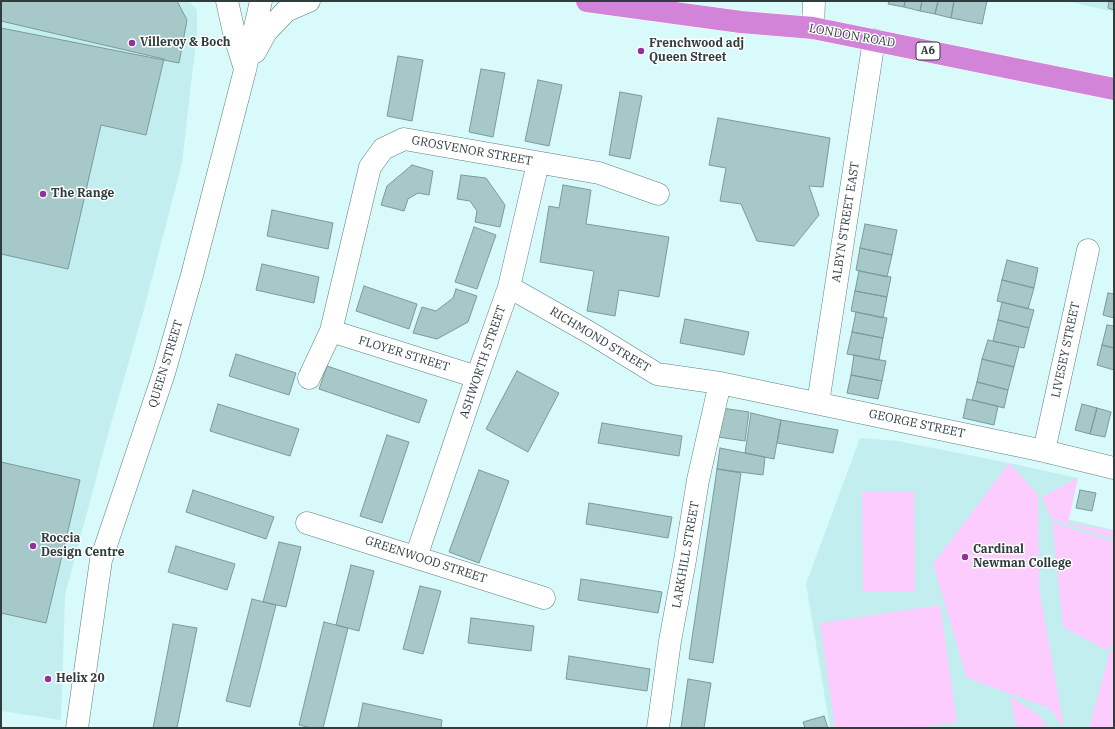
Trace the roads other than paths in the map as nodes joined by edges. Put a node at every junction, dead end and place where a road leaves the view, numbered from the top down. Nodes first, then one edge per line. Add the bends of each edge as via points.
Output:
1 (227, 1) edge
2 (261, 1) edge
3 (309, 1) edge
4 (587, 1) edge
5 (814, 1) edge
6 (813, 28) junction
7 (874, 40) junction
8 (245, 70) junction
9 (1114, 89) edge
10 (538, 163) junction
11 (658, 194) dead end
12 (1088, 250) dead end
13 (509, 287) junction
14 (331, 331) junction
15 (476, 377) junction
16 (309, 378) dead end
17 (720, 383) junction
18 (818, 403) junction
19 (1044, 451) junction
20 (1114, 468) edge
21 (307, 523) dead end
22 (416, 557) junction
23 (544, 598) dead end
24 (77, 728) edge
25 (658, 728) edge

1 - 8 street
2 - 8 street, QUEEN STREET
3 - 8 street via 286,11 266,32
4 - 6 highway, LONDON ROAD / A6 via 741,22
5 - 6 street
6 - 7 highway, LONDON ROAD / A6
7 - 9 highway, LONDON ROAD / A6
7 - 18 street, ALBYN STREET EAST
8 - 24 street, QUEEN STREET via 164,373 101,560
10 - 11 street, GROSVENOR STREET via 598,173
10 - 13 street, ASHWORTH STREET
10 - 14 street, GROSVENOR STREET via 404,139 384,149 370,168
12 - 19 street, LIVESEY STREET
13 - 15 street, ASHWORTH STREET
13 - 17 street, RICHMOND STREET via 657,374
14 - 15 street, FLOYER STREET
14 - 16 street, GROSVENOR STREET
15 - 22 street, ASHWORTH STREET
17 - 18 street, GEORGE STREET
17 - 25 street, LARKHILL STREET via 698,480 670,641
18 - 19 street, GEORGE STREET
19 - 20 street, GEORGE STREET
21 - 22 street, GREENWOOD STREET
22 - 23 street, GREENWOOD STREET

